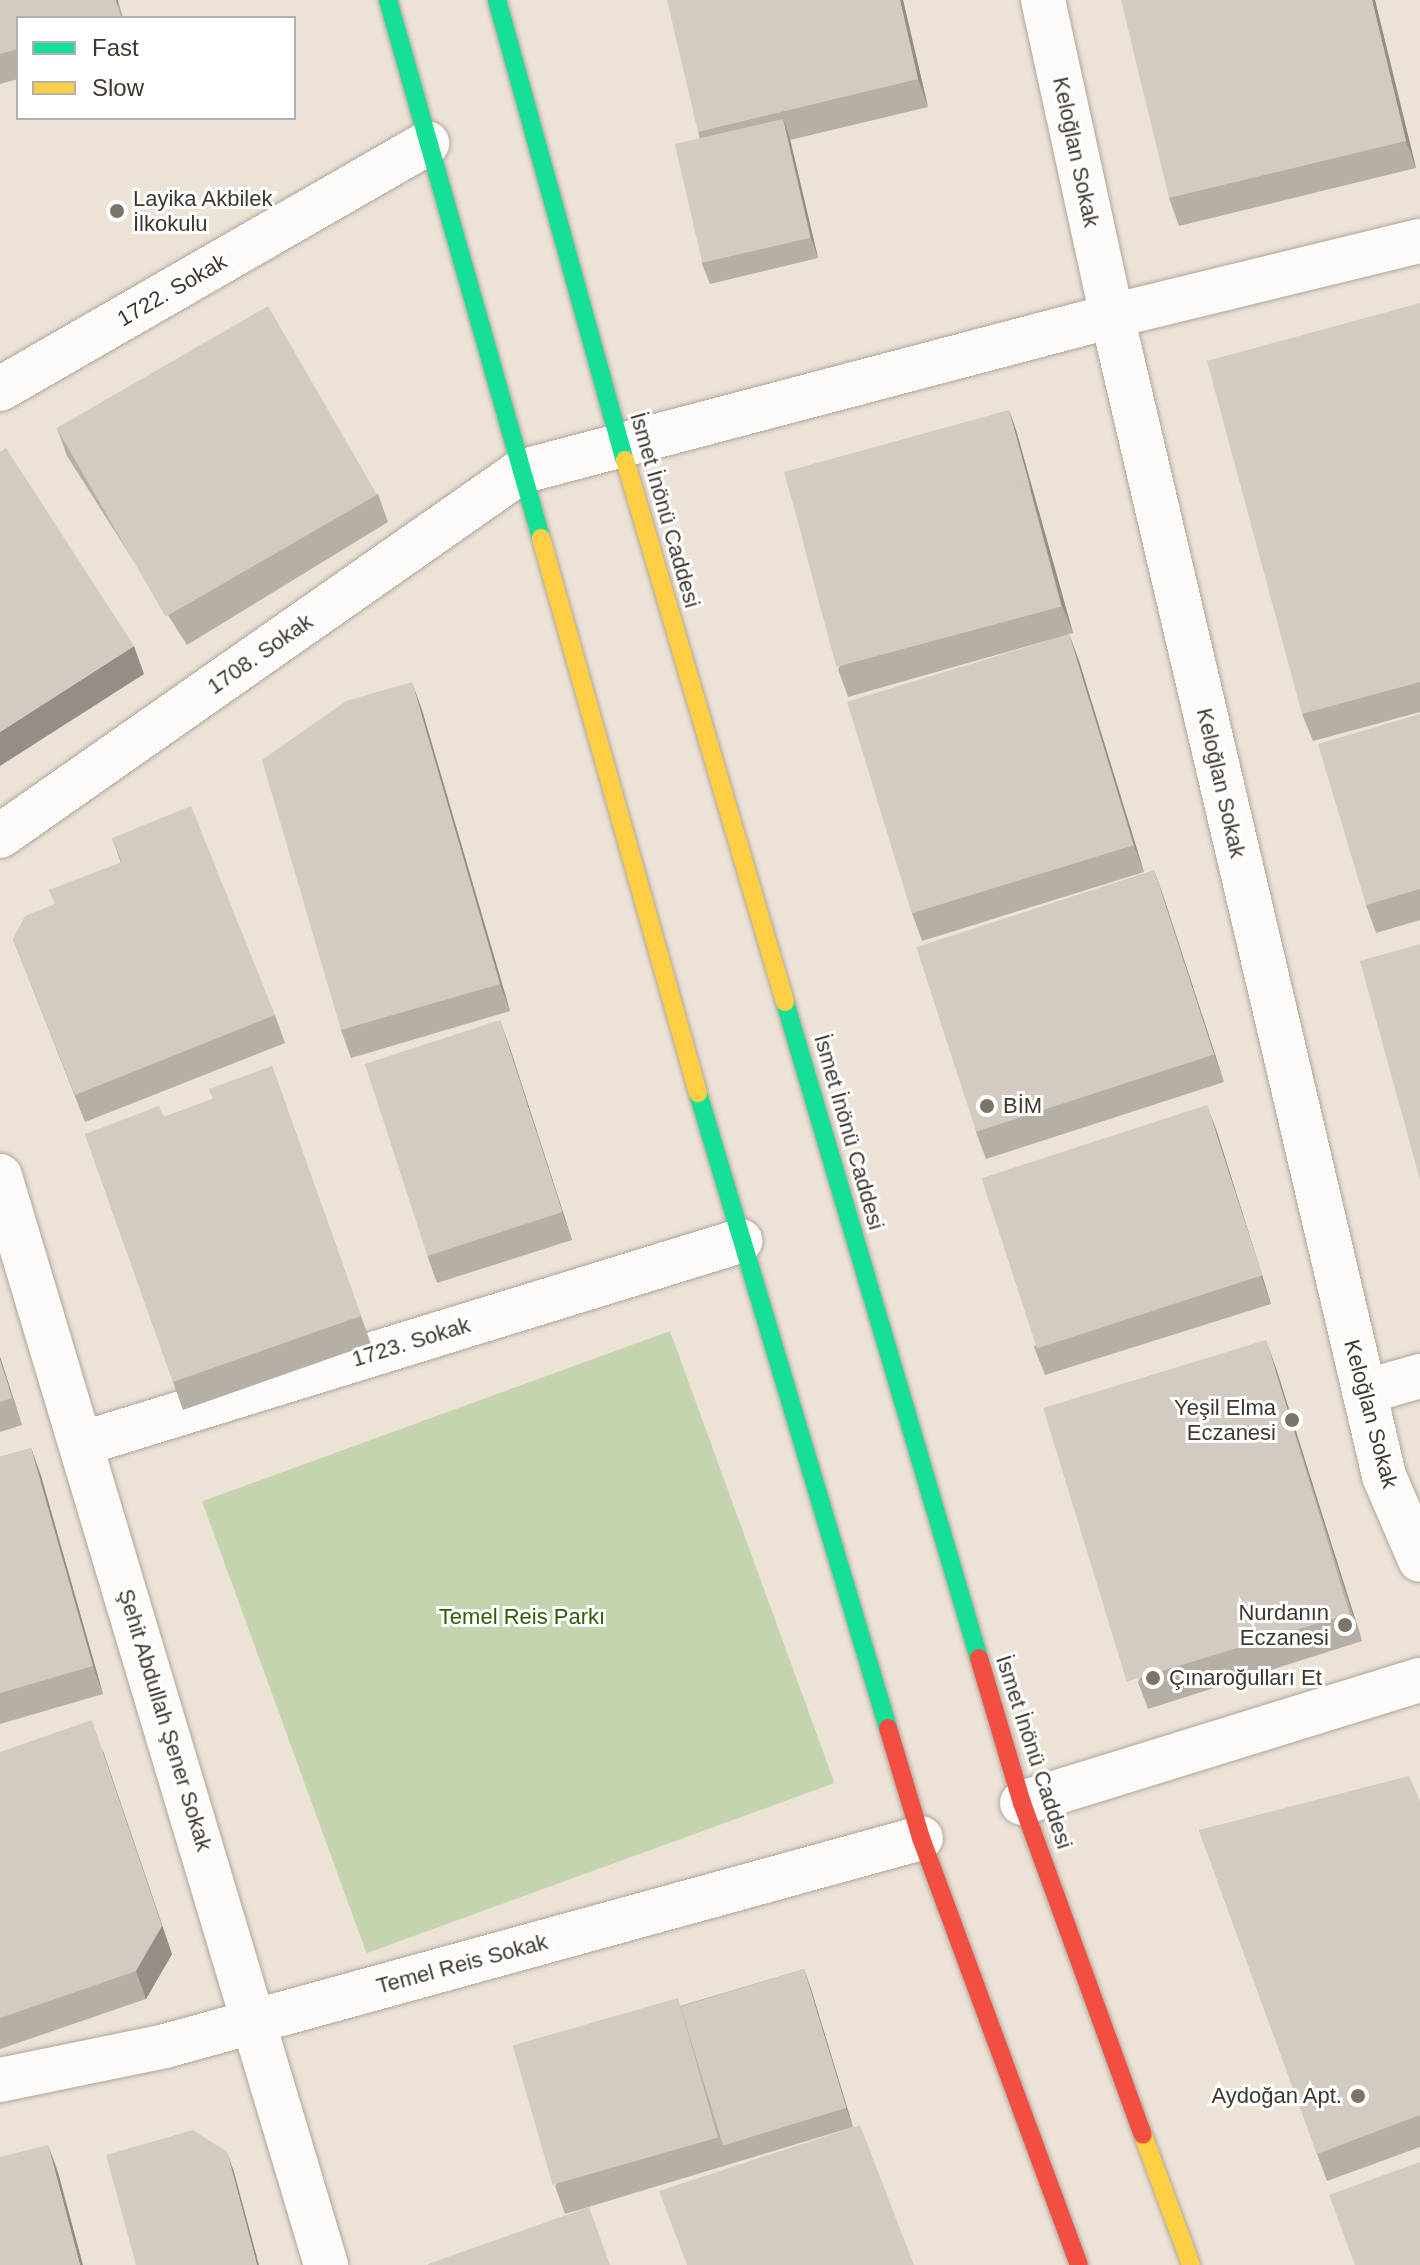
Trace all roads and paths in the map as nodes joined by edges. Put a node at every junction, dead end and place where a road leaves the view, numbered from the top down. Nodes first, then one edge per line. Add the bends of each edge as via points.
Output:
1 (388, 0) edge
2 (497, 0) edge
3 (1043, 0) edge
4 (427, 143) junction
5 (1420, 241) edge
6 (1112, 316) junction
7 (2, 383) edge
8 (621, 446) junction
9 (520, 472) junction
10 (0, 836) edge
11 (0, 1176) edge
12 (740, 1241) junction
13 (1420, 1376) edge
14 (1364, 1392) junction
15 (81, 1444) junction
16 (1420, 1560) edge
17 (1420, 1680) edge
18 (1022, 1803) junction
19 (921, 1838) junction
20 (255, 2020) junction
21 (0, 2080) edge
22 (326, 2265) edge
23 (1079, 2265) edge
24 (1191, 2265) edge

1 - 4 main road
2 - 8 main road, İsmet İnönü Caddesi
3 - 6 street, Keloğlan Sokak
4 - 7 street, 1722. Sokak
4 - 9 main road
5 - 6 street
6 - 8 street
6 - 14 street, Keloğlan Sokak
8 - 9 street
8 - 18 main road, İsmet İnönü Caddesi
9 - 10 street, 1708. Sokak
9 - 12 main road
11 - 15 street, Şehit Abdullah Şener Sokak
12 - 15 street, 1723. Sokak
12 - 19 main road
13 - 14 street
14 - 16 street, Keloğlan Sokak via 1384,1476
15 - 20 street, Şehit Abdullah Şener Sokak
17 - 18 street
18 - 24 main road, İsmet İnönü Caddesi
19 - 20 street, Temel Reis Sokak
19 - 23 main road
20 - 21 street, Temel Reis Sokak via 165,2046
20 - 22 street, Şehit Abdullah Şener Sokak

